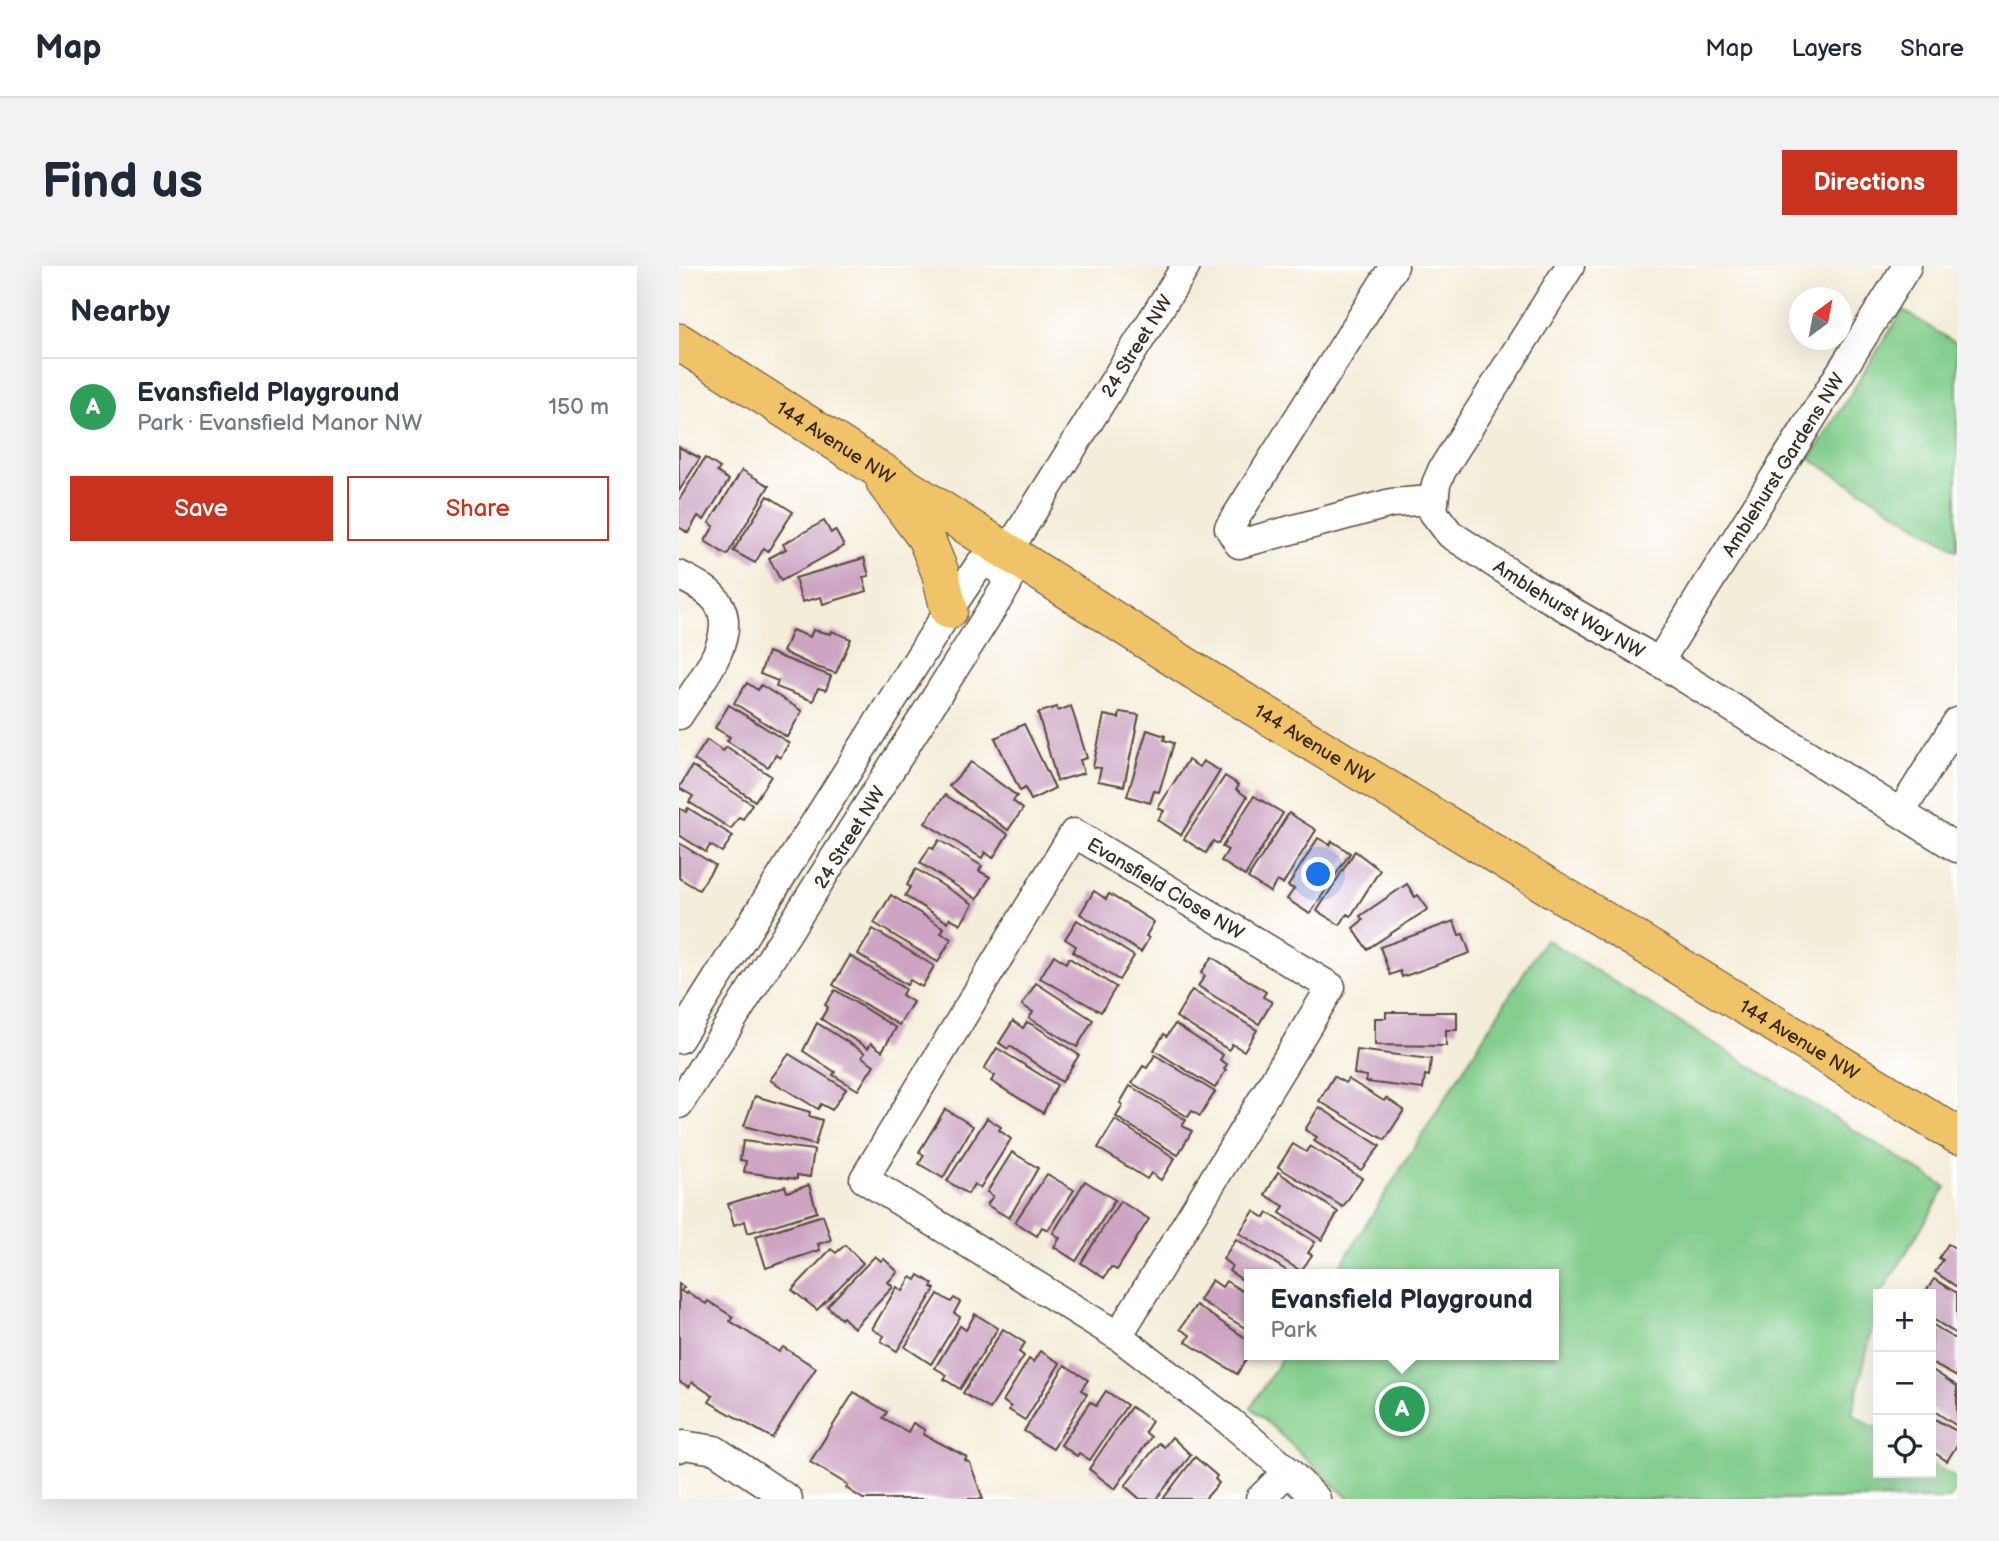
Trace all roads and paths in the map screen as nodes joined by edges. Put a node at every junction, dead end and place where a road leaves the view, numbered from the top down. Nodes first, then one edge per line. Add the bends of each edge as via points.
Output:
1 (1186, 266) edge
2 (1394, 266) edge
3 (1570, 266) edge
4 (1907, 266) edge
5 (679, 342) edge
6 (871, 466) junction
7 (1432, 500) junction
8 (1003, 559) junction
9 (679, 575) edge
10 (949, 610) junction
11 (1659, 662) junction
12 (679, 715) edge
13 (1957, 722) edge
14 (1901, 812) junction
15 (1957, 848) edge
16 (679, 1038) edge
17 (679, 1104) edge
18 (1957, 1135) edge
19 (1118, 1336) junction
20 (679, 1447) edge
21 (1289, 1471) junction
22 (787, 1499) edge
23 (1260, 1499) edge
24 (1316, 1499) edge

1 - 8 street, 24 Street NW
2 - 7 street via 1229,528 1239,544 1391,503
3 - 7 street via 1442,470
4 - 11 street, Amblehurst Gardens NW
5 - 6 main road, 144 Avenue NW
6 - 8 main road, 144 Avenue NW
6 - 10 main road via 926,538
7 - 11 street, Amblehurst Way NW via 1433,512 1450,534 1537,592
8 - 10 street, 24 Street NW via 980,564
8 - 17 street, 24 Street NW via 1005,588
8 - 18 main road, 144 Avenue NW
9 - 12 street via 718,603 725,635
10 - 16 street, 24 Street NW
11 - 14 street, Amblehurst Way NW
13 - 14 street
14 - 15 street, Amblehurst Way NW
19 - 19 street, Evansfield Close NW via 864,1179 1074,833 1331,987
19 - 21 street, Evansfield Close NW
20 - 22 street via 715,1450
21 - 23 street
21 - 24 street, Evansfield Close NW

